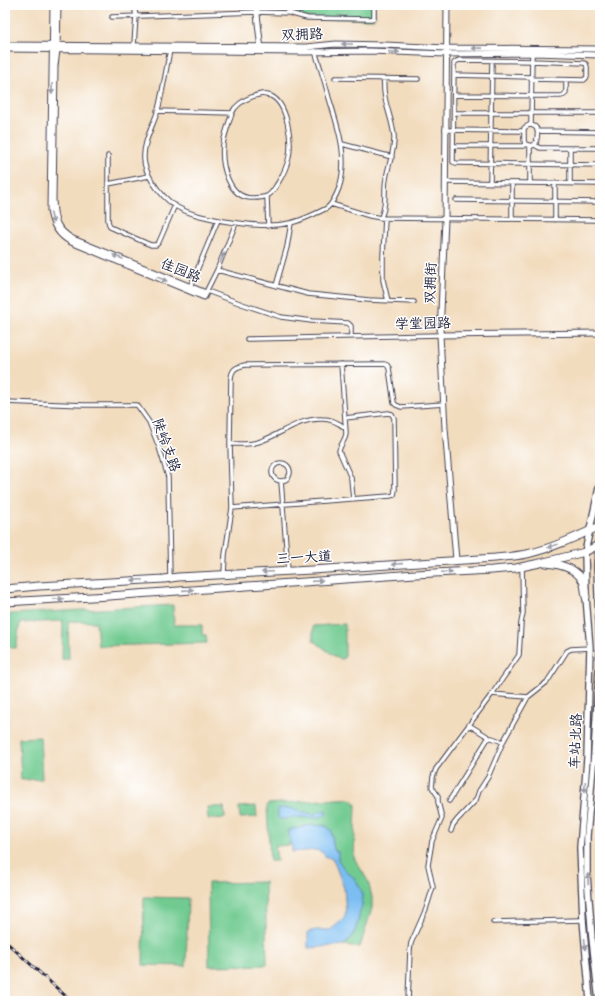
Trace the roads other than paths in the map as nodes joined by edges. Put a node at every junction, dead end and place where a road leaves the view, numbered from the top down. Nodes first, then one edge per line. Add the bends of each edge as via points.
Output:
1 (53, 5) edge
2 (58, 5) edge
3 (134, 5) edge
4 (256, 5) edge
5 (290, 5) edge
6 (374, 5) edge
7 (447, 5) edge
8 (256, 12) junction
9 (290, 13) junction
10 (136, 16) junction
11 (112, 17) dead end
12 (5, 44) edge
13 (134, 45) junction
14 (55, 47) junction
15 (446, 48) junction
16 (261, 49) junction
17 (600, 49) edge
18 (5, 50) edge
19 (170, 50) junction
20 (316, 51) junction
21 (532, 51) junction
22 (446, 54) junction
23 (600, 55) edge
24 (492, 61) junction
25 (532, 61) junction
26 (454, 76) junction
27 (492, 76) junction
28 (335, 78) dead end
29 (531, 78) junction
30 (384, 79) junction
31 (418, 80) dead end
32 (566, 80) junction
33 (454, 95) junction
34 (492, 95) junction
35 (531, 95) junction
36 (158, 112) junction
37 (232, 113) junction
38 (454, 113) junction
39 (491, 113) junction
40 (600, 113) edge
41 (531, 114) junction
42 (531, 125) junction
43 (445, 130) junction
44 (453, 130) junction
45 (491, 131) junction
46 (524, 131) junction
47 (537, 131) junction
48 (600, 132) edge
49 (342, 144) junction
50 (525, 144) junction
51 (532, 145) junction
52 (453, 146) junction
53 (491, 146) junction
54 (570, 148) junction
55 (600, 148) edge
56 (108, 156) dead end
57 (392, 157) junction
58 (490, 164) junction
59 (530, 165) junction
60 (570, 165) junction
61 (600, 165) edge
62 (149, 176) junction
63 (445, 182) junction
64 (490, 182) junction
65 (512, 182) junction
66 (530, 183) junction
67 (555, 183) junction
68 (108, 184) junction
69 (570, 184) junction
70 (600, 184) edge
71 (267, 196) junction
72 (456, 200) dead end
73 (512, 201) junction
74 (555, 202) junction
75 (600, 203) edge
76 (331, 204) junction
77 (175, 205) junction
78 (383, 218) junction
79 (445, 219) junction
80 (512, 219) junction
81 (218, 220) junction
82 (555, 220) junction
83 (600, 220) edge
84 (236, 223) junction
85 (291, 223) junction
86 (268, 226) junction
87 (217, 270) junction
88 (276, 286) junction
89 (190, 288) junction
90 (206, 292) junction
91 (388, 301) junction
92 (414, 302) dead end
93 (600, 333) edge
94 (440, 335) junction
95 (351, 337) junction
96 (247, 339) dead end
97 (341, 364) junction
98 (5, 402) edge
99 (444, 404) junction
100 (398, 407) junction
101 (392, 414) junction
102 (345, 418) junction
103 (346, 428) junction
104 (230, 444) junction
105 (281, 481) junction
106 (600, 483) edge
107 (353, 499) junction
108 (283, 504) junction
109 (232, 508) junction
110 (600, 526) edge
111 (600, 529) edge
112 (589, 531) junction
113 (599, 544) edge
114 (585, 552) junction
115 (456, 560) junction
116 (540, 563) junction
117 (522, 566) junction
118 (288, 571) junction
119 (224, 574) junction
120 (170, 578) junction
121 (6, 589) edge
122 (586, 597) junction
123 (599, 599) edge
124 (5, 603) edge
125 (590, 648) junction
126 (492, 694) junction
127 (528, 697) junction
128 (469, 725) junction
129 (490, 738) junction
130 (503, 742) junction
131 (449, 801) dead end
132 (451, 831) dead end
133 (583, 920) junction
134 (493, 922) dead end
135 (408, 1001) edge
136 (590, 1001) edge
137 (599, 1001) edge

1 - 14 street, 佳园路
2 - 14 street, 佳园路
3 - 10 street
4 - 8 street
5 - 9 street
6 - 9 street via 374,18 371,19 307,18
7 - 15 street, 双拥街
8 - 9 street
8 - 10 street
8 - 16 street
10 - 11 street
10 - 13 street
12 - 14 street, 双拥路
13 - 14 street, 双拥路
13 - 16 street, 双拥路
14 - 18 street, 双拥路
14 - 19 street, 双拥路
14 - 89 street, 佳园路 via 50,210 56,229 71,242
15 -> 16 street, 双拥路 via 343,44
21 -> 15 street, 双拥路
15 - 22 street, 双拥街
16 - 19 street, 双拥路
16 - 20 street, 双拥路
17 - 21 street, 双拥路
19 - 36 street
20 -> 22 street, 双拥路
20 - 49 street
21 - 22 street, 双拥路
21 - 23 street, 双拥路
21 - 25 street
22 - 43 street, 双拥街
24 - 25 street
24 - 26 street via 457,61 454,63
24 - 27 street
25 - 29 street
25 - 32 street via 586,64 586,79
26 - 27 street
26 - 33 street
27 - 29 street
27 - 34 street
28 - 30 street
29 - 32 street
29 - 35 street
30 - 31 street
30 - 57 street via 384,92 394,136
32 - 35 street via 566,92 563,95
33 - 34 street
33 - 38 street
34 - 35 street
34 - 39 street
35 - 41 street
36 - 37 street
36 - 62 street via 144,151 145,168
37 - 71 street via 224,138 223,152 224,167 231,185 241,196
37 - 71 street via 245,100 262,94 277,101 286,117 290,138 289,158 275,188
38 - 39 street
38 - 44 street
39 - 41 street
39 - 45 street
40 - 41 street
41 - 42 street
42 - 46 street via 525,127
42 - 47 street via 536,126
43 - 44 street
43 - 63 street, 双拥街
44 - 45 street
44 - 52 street
45 - 46 street
45 - 53 street
46 - 50 street
47 - 48 street
47 - 51 street via 537,141
49 - 57 street
49 - 76 street via 342,174
50 - 51 street
50 - 53 street
51 - 54 street via 540,148
51 - 59 street
52 - 53 street
52 - 58 street via 454,163
53 - 58 street
54 - 55 street
54 - 60 street
56 - 68 street
57 - 78 street via 386,176
58 - 59 street
58 - 64 street
59 - 60 street
59 - 66 street
60 - 61 street
60 - 69 street
62 - 68 street
62 - 77 street via 163,196
63 - 64 street
63 - 79 street, 双拥街
64 - 65 street
65 - 66 street
65 - 73 street
66 - 67 street
67 - 69 street
67 - 74 street
68 - 77 street via 109,226 151,245 159,242
69 - 70 street
71 - 86 street
72 - 73 street
73 - 74 street
73 - 80 street
74 - 75 street
74 - 82 street
75 - 83 street
76 - 78 street
76 - 85 street via 320,212
77 - 81 street via 190,213
78 - 79 street
78 - 91 street via 383,280
79 - 80 street
79 - 94 street, 双拥街
80 - 82 street
81 - 84 street
81 - 89 street
82 - 83 street
84 - 86 street
87 -> 84 street
85 - 86 street
85 - 88 street
87 - 88 street
87 - 90 street
88 - 91 street via 308,294
89 - 90 street, 佳园路 via 204,297
90 - 95 street via 281,317 348,323 351,326
91 - 92 street
93 - 94 street, 学堂园路
94 - 95 street, 学堂园路
94 - 99 street, 双拥街
95 - 96 street, 学堂园路
97 - 100 street via 388,365 394,403
97 - 102 street
97 - 104 street via 240,366 233,370
98 - 120 street, 陡岭支路 via 84,406 137,405 149,422 168,477
99 - 100 street
99 - 115 street, 双拥街
100 - 101 street
101 - 102 street
101 - 107 street via 394,494
102 - 103 street
103 - 104 street via 339,422 310,419 261,441
103 - 107 street via 340,451 351,478
104 - 109 street
105 - 105 street via 288,477 289,468 278,463 274,466 272,475 275,480
105 - 108 street
106 - 112 main road, 车站北路
107 - 108 street
108 - 109 street
108 - 118 street
109 - 119 street
110 - 112 highway, 三一大道
111 - 113 main road, 车站北路
112 - 114 main road, 车站北路
112 -> 115 highway, 三一大道 via 549,548 526,554
113 - 114 highway, 三一大道
113 - 123 main road, 车站北路
114 - 116 highway, 三一大道
114 - 122 main road, 车站北路
115 -> 118 highway, 三一大道
116 - 117 highway, 三一大道
116 - 122 highway via 571,569 583,581
124 -> 117 highway, 三一大道
117 - 126 street via 523,613 520,655
118 -> 119 highway, 三一大道
119 - 120 highway, 三一大道
120 -> 121 highway, 三一大道
122 - 125 main road, 车站北路
137 -> 123 main road, 车站北路 via 587,875 587,836 599,661
125 - 127 street via 567,651 547,682
125 -> 133 main road, 车站北路 via 587,759 580,848
126 - 127 street
126 - 128 street
127 - 130 street
128 - 129 street
128 - 135 street via 432,777 432,787 438,796 442,818 432,842 428,865 434,887 411,943
129 - 130 street
129 - 131 street
130 - 132 street via 476,800 457,820
133 - 134 street
133 -> 136 main road, 车站北路

